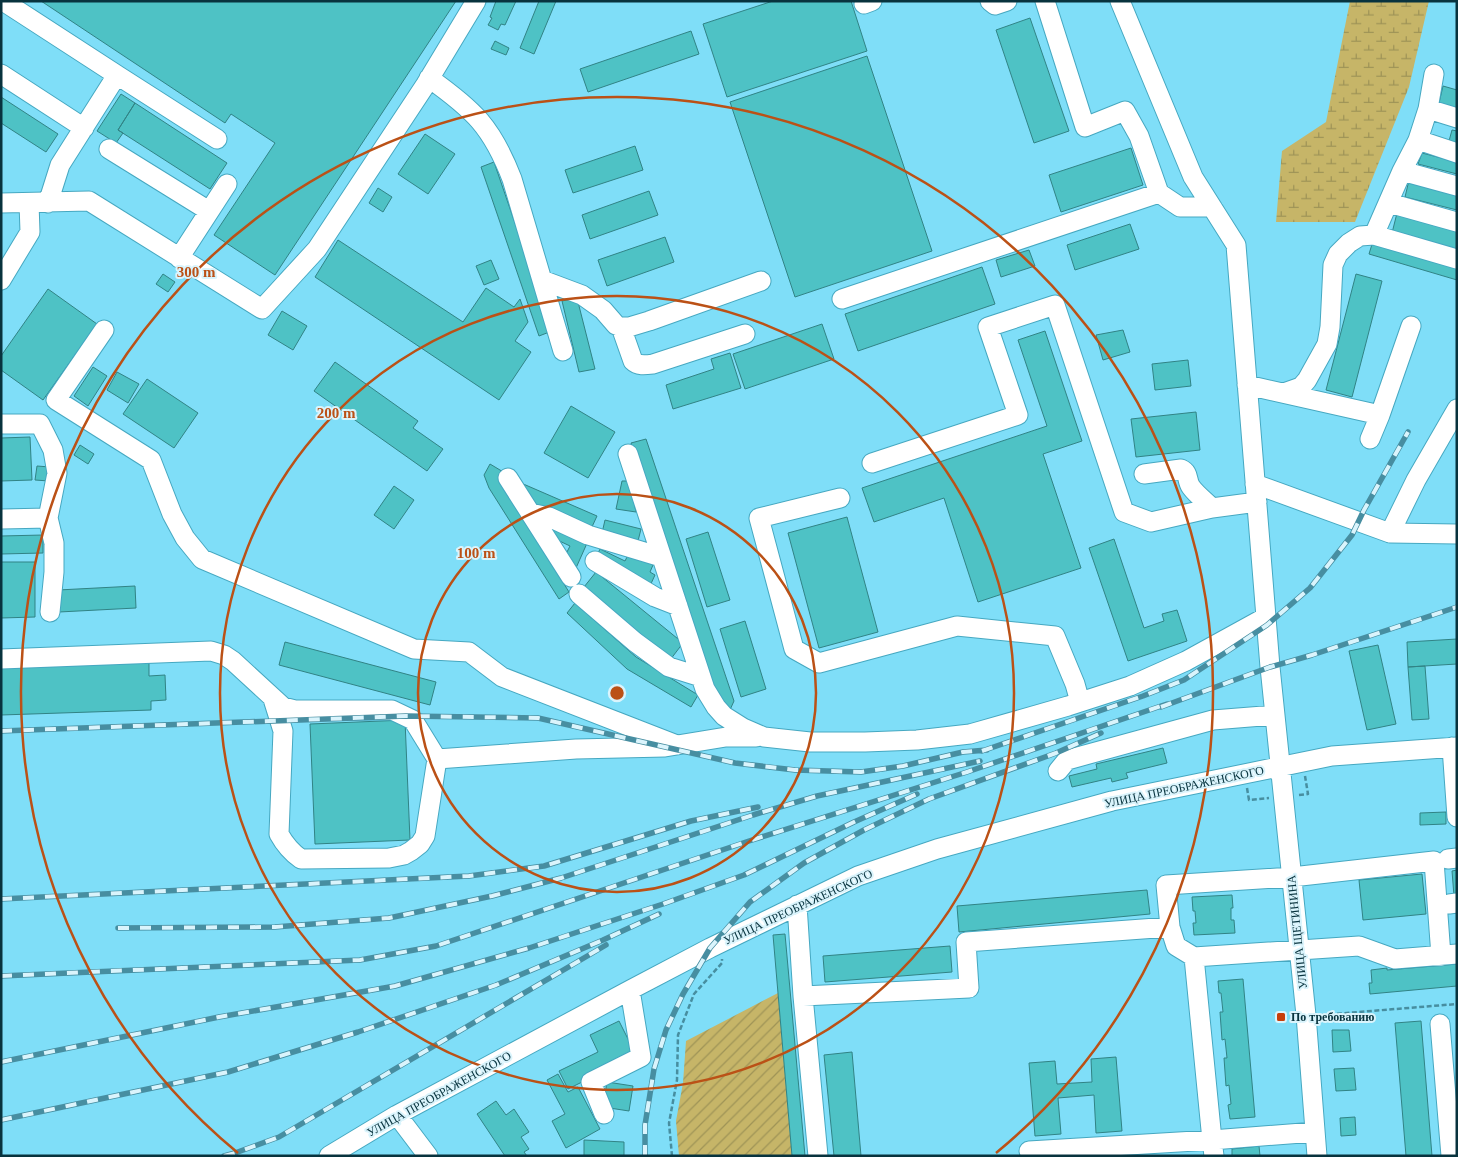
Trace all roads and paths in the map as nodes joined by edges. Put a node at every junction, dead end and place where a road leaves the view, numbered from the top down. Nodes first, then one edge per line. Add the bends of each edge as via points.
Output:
1 (3, 1) edge
2 (476, 1) edge
3 (990, 1) edge
4 (1006, 1) edge
5 (1045, 1) edge
6 (1120, 1) edge
7 (1, 74) edge
8 (1434, 74) dead end
9 (117, 75) junction
10 (429, 78) junction
11 (1428, 109) junction
12 (1457, 118) edge
13 (84, 128) junction
14 (217, 139) dead end
15 (1418, 140) junction
16 (109, 149) dead end
17 (1457, 153) edge
18 (1402, 171) junction
19 (227, 184) dead end
20 (1457, 186) edge
21 (1159, 193) junction
22 (48, 202) junction
23 (1, 203) edge
24 (29, 203) junction
25 (1389, 203) junction
26 (1212, 207) junction
27 (209, 211) junction
28 (1457, 222) edge
29 (1374, 235) junction
30 (179, 258) junction
31 (1457, 259) edge
32 (1, 280) edge
33 (542, 280) junction
34 (761, 281) dead end
35 (842, 299) dead end
36 (1411, 326) dead end
37 (621, 327) junction
38 (104, 330) dead end
39 (745, 334) dead end
40 (564, 351) dead end
41 (1247, 385) junction
42 (1284, 393) junction
43 (1457, 409) edge
44 (1380, 415) junction
45 (1, 424) edge
46 (1370, 439) dead end
47 (628, 454) dead end
48 (872, 463) dead end
49 (1144, 474) dead end
50 (508, 478) dead end
51 (1256, 493) junction
52 (840, 498) dead end
53 (1212, 508) junction
54 (530, 513) junction
55 (48, 518) junction
56 (2, 519) edge
57 (1390, 533) junction
58 (1457, 534) edge
59 (661, 557) junction
60 (595, 561) dead end
61 (571, 577) dead end
62 (579, 594) dead end
63 (678, 606) junction
64 (50, 612) dead end
65 (1266, 616) junction
66 (1, 660) edge
67 (703, 683) junction
68 (273, 699) junction
69 (1080, 702) junction
70 (1275, 715) junction
71 (764, 737) junction
72 (677, 745) junction
73 (1454, 747) edge
74 (437, 758) junction
75 (1281, 768) junction
76 (1058, 771) dead end
77 (1457, 817) edge
78 (1292, 877) junction
79 (797, 905) junction
80 (1170, 927) junction
81 (722, 942) junction
82 (1299, 950) junction
83 (1449, 955) edge
84 (1194, 957) junction
85 (630, 990) junction
86 (803, 996) junction
87 (1457, 1004) edge
88 (1306, 1017) junction
89 (1440, 1024) dead end
90 (604, 1114) dead end
91 (397, 1115) junction
92 (1315, 1132) junction
93 (1213, 1148) edge
94 (1029, 1151) dead end
95 (329, 1156) edge
96 (428, 1156) edge
97 (672, 1156) edge
98 (818, 1156) edge
99 (1317, 1156) edge
100 (1451, 1156) edge

1 - 9 street
2 - 10 street
3 - 4 street via 995,5
5 - 21 street via 1086,127 1126,111 1139,136
6 - 26 street, УЛИЦА ЩЕТИНИНА via 1193,177
7 - 13 street
8 - 11 street
9 - 13 street
9 - 14 street
10 - 30 street via 317,248 262,309
10 - 33 street via 472,111 502,152
11 - 12 street
11 - 15 street
13 - 22 street via 60,165
15 - 17 street
15 - 18 street
16 - 27 street
18 - 20 street
18 - 25 street
19 - 27 street
21 - 26 street via 1180,207
21 - 35 street
22 - 24 street
22 - 30 street via 89,201
23 - 24 street
24 - 32 street via 30,232
25 - 28 street
25 - 29 street
26 - 41 street, УЛИЦА ЩЕТИНИНА via 1236,245
27 - 30 street
29 - 31 street
29 - 42 street via 1360,236 1338,254 1334,265 1327,344 1301,387
33 - 37 street via 582,296
33 - 40 street
34 - 37 street via 649,321
36 - 44 street
37 - 39 street via 632,360 644,365
38 - 72 street via 56,400 151,460 184,538 202,559 414,649 469,652 502,677
41 - 42 street
41 - 51 street, УЛИЦА ЩЕТИНИНА
42 - 44 street
43 - 57 street
44 - 46 street
45 - 55 street via 40,424 53,450 57,473
47 - 59 street
48 - 53 street via 1018,415 988,327 1055,305 1124,512 1151,522
49 - 53 street via 1185,470 1190,486
50 - 54 street
51 - 53 street
51 - 57 street
51 - 65 street, УЛИЦА ЩЕТИНИНА
52 - 69 street via 759,518 794,649 819,663 957,626 1055,636
54 - 59 street
54 - 61 street
55 - 56 street
55 - 64 street via 54,543
57 - 58 street
59 - 63 street
60 - 63 street via 655,598
62 - 67 street via 669,667
63 - 67 street
65 - 69 street via 1186,661 1130,686
65 - 70 street, УЛИЦА ЩЕТИНИНА
66 - 68 street via 211,651 233,661
67 - 71 street via 724,716
68 - 74 street via 283,707 295,710 392,710 413,720
68 - 74 street via 283,731 279,834 284,844 301,858 389,858 412,851 425,836
69 - 71 street via 970,734 918,740 810,742
70 - 75 street, УЛИЦА ЩЕТИНИНА
70 - 76 street via 1213,720 1067,760
71 - 72 street via 726,737
72 - 74 street
73 - 75 street, УЛИЦА ПРЕОБРАЖЕНСКОГО via 1332,756
73 - 77 street
75 - 78 street, УЛИЦА ЩЕТИНИНА
75 - 79 street, УЛИЦА ПРЕОБРАЖЕНСКОГО via 1112,801 937,849 858,876
78 - 80 street via 1166,885
78 - 82 street, УЛИЦА ЩЕТИНИНА
78 - 83 street via 1434,861
79 - 81 street, УЛИЦА ПРЕОБРАЖЕНСКОГО
79 - 86 street
80 - 84 street via 1176,946
80 - 86 street via 966,942 969,988
81 - 85 street, УЛИЦА ПРЕОБРАЖЕНСКОГО
81 - 97 path via 722,962 694,994 678,1035 676,1080 669,1123
82 - 83 street via 1359,946 1395,959
82 - 84 street
82 - 88 street, УЛИЦА ЩЕТИНИНА
84 - 93 street
85 - 90 street via 641,1057 591,1082
85 - 91 street, УЛИЦА ПРЕОБРАЖЕНСКОГО
86 - 98 street
87 - 88 path
88 - 92 street, УЛИЦА ЩЕТИНИНА
89 - 100 street
91 - 95 street, УЛИЦА ПРЕОБРАЖЕНСКОГО
91 - 96 street
92 - 93 street
92 - 99 street, УЛИЦА ЩЕТИНИНА
93 - 94 street

